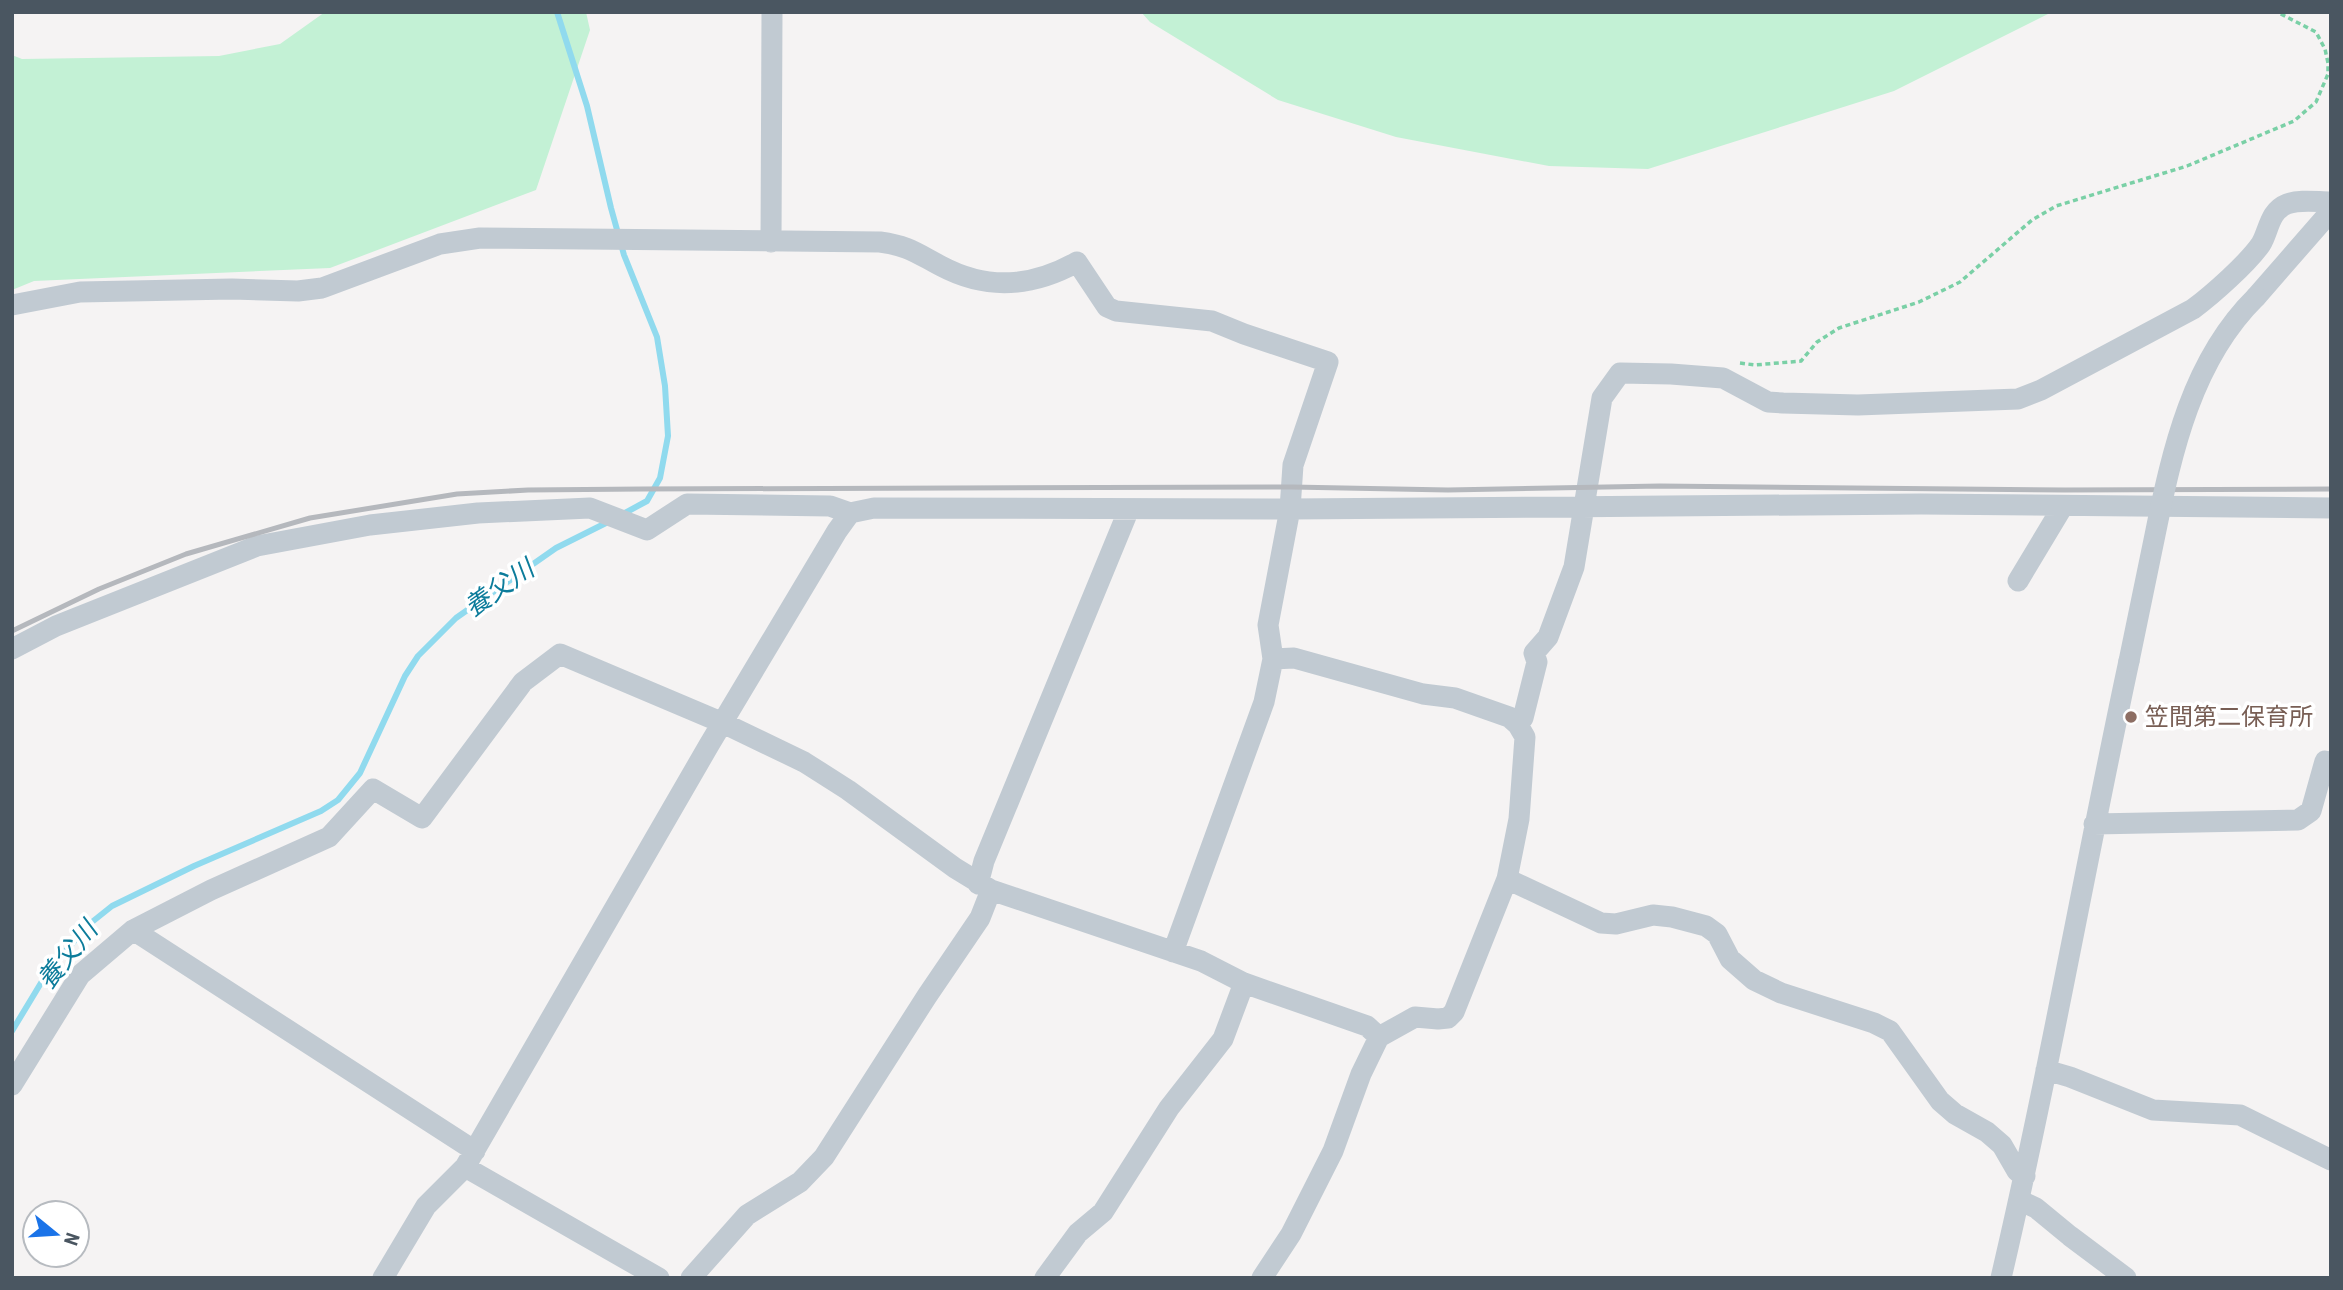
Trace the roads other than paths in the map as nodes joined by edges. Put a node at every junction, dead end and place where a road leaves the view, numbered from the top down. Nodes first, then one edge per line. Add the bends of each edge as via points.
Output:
1 (772, 12) edge
2 (2331, 202) edge
3 (2331, 211) edge
4 (771, 242) junction
5 (12, 305) edge
6 (1583, 505) junction
7 (2063, 506) junction
8 (2331, 508) edge
9 (1129, 509) junction
10 (1290, 509) junction
11 (850, 513) junction
12 (2018, 581) dead end
13 (12, 649) edge
14 (1273, 659) junction
15 (723, 723) junction
16 (1518, 725) junction
17 (2331, 762) edge
18 (2094, 824) junction
19 (1507, 879) junction
20 (985, 887) junction
21 (134, 930) junction
22 (1173, 952) junction
23 (1244, 983) junction
24 (1379, 1037) junction
25 (2046, 1070) junction
26 (12, 1085) edge
27 (470, 1159) junction
28 (2331, 1160) edge
29 (2025, 1176) junction
30 (2019, 1200) junction
31 (383, 1278) edge
32 (659, 1278) edge
33 (691, 1278) edge
34 (1045, 1278) edge
35 (1262, 1278) edge
36 (2001, 1278) edge
37 (2126, 1278) edge

1 - 4 street
2 - 6 street via 2301,201 2277,210 2260,245 2202,303 2018,398 1858,405 1783,403 1768,402 1723,378 1620,373 1602,398
3 - 18 street, bridge via 2241,312 2185,413 2169,466
4 - 5 street via 480,238 440,244 338,283 298,291 80,292
4 - 10 street via 904,245 955,272 997,283 1046,277 1077,262 1107,307 1116,311 1212,321 1328,362 1293,466
6 - 7 street
6 - 10 street
6 - 16 street via 1574,567 1548,637 1534,653 1536,662
7 - 8 street
7 - 12 street
9 - 10 street
9 - 11 street via 874,508
9 - 20 street via 984,861
10 - 14 street via 1268,625
11 - 13 street via 830,506 687,504 647,530 590,508 478,513 370,525 257,546 56,626
11 - 15 street
14 - 16 street via 1294,658 1423,694 1455,698 1509,716
14 - 22 street via 1264,702
15 - 20 street via 804,762
15 - 21 street via 560,654 523,682 422,818 373,789 329,837
15 - 27 street
16 - 19 street via 1525,737 1519,819
17 - 18 street via 2325,761 2311,811 2298,820
18 - 25 street
19 - 24 street via 1454,1012 1448,1018 1415,1017
19 - 29 street via 1601,923 1653,915 1706,926 1717,934 1730,959 1754,980 1890,1031 1940,1101 2002,1145
20 - 22 street
20 - 33 street via 980,918 824,1157 800,1182 747,1215
21 - 26 street via 80,975
21 - 27 street
22 - 23 street
23 - 24 street via 1367,1026
23 - 34 street via 1223,1039 1169,1108 1103,1212 1078,1233
24 - 35 street via 1332,1151 1291,1234
25 - 28 street via 2154,1110 2240,1115
25 - 29 street
27 - 31 street via 426,1206
27 - 32 street
29 - 30 street
30 - 36 street
30 - 37 street via 2036,1208

